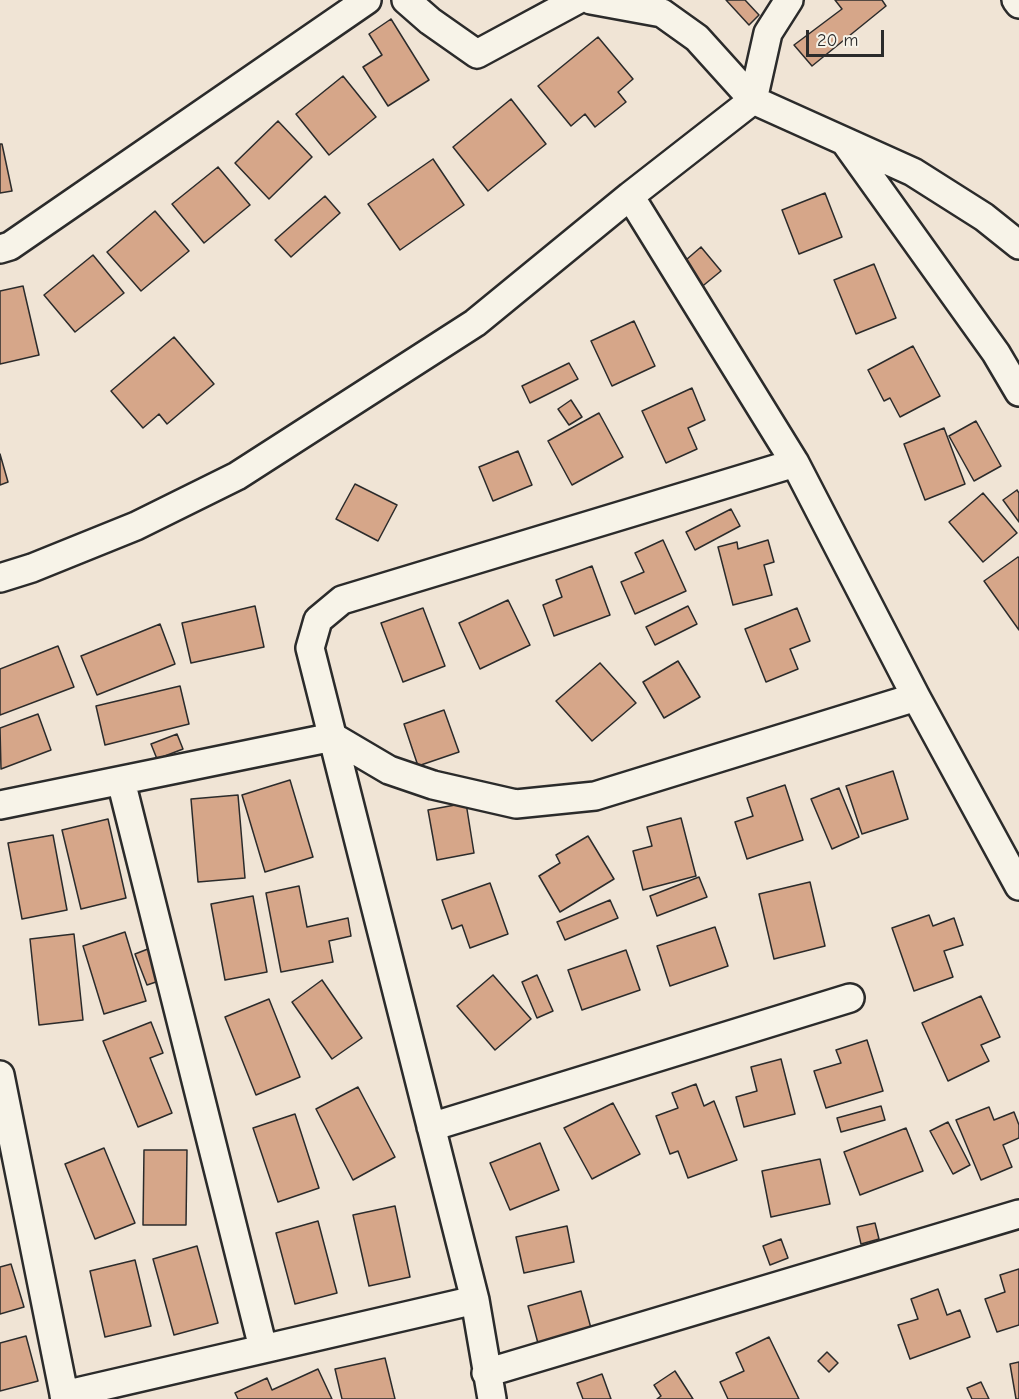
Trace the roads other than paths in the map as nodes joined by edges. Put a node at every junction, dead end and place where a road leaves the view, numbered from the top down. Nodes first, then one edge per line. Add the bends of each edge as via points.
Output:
1 (367, 0) edge
2 (406, 0) edge
3 (577, 0) edge
4 (591, 0) edge
5 (789, 0) edge
6 (1017, 0) edge
7 (1019, 4) edge
8 (753, 100) junction
9 (844, 141) junction
10 (630, 196) junction
11 (1019, 245) edge
12 (0, 249) edge
13 (1019, 392) edge
14 (795, 463) junction
15 (0, 578) edge
16 (916, 697) junction
17 (333, 737) junction
18 (121, 781) junction
19 (0, 805) edge
20 (1019, 886) edge
21 (850, 998) dead end
22 (0, 1075) edge
23 (431, 1128) junction
24 (1019, 1214) edge
25 (475, 1300) junction
26 (263, 1348) junction
27 (486, 1372) junction
28 (64, 1397) edge
29 (492, 1399) edge

1 - 12 street via 10,246
2 - 3 street via 477,54
4 - 8 street via 662,13 697,38
5 - 8 street via 768,33
6 - 7 street
8 - 9 street
8 - 10 street
9 - 11 street via 914,172 984,217
9 - 13 street via 996,353
10 - 14 street
10 - 15 street via 475,323 237,476 136,526
14 - 16 street
14 - 17 street via 342,600 318,620 310,648
16 - 17 street via 595,796 516,804 434,785 390,770
16 - 20 street
17 - 18 street
17 - 23 street
18 - 19 street
18 - 26 street
21 - 23 street
22 - 28 street
23 - 25 street
24 - 27 street
25 - 26 street
25 - 27 street
26 - 28 street
27 - 29 street

